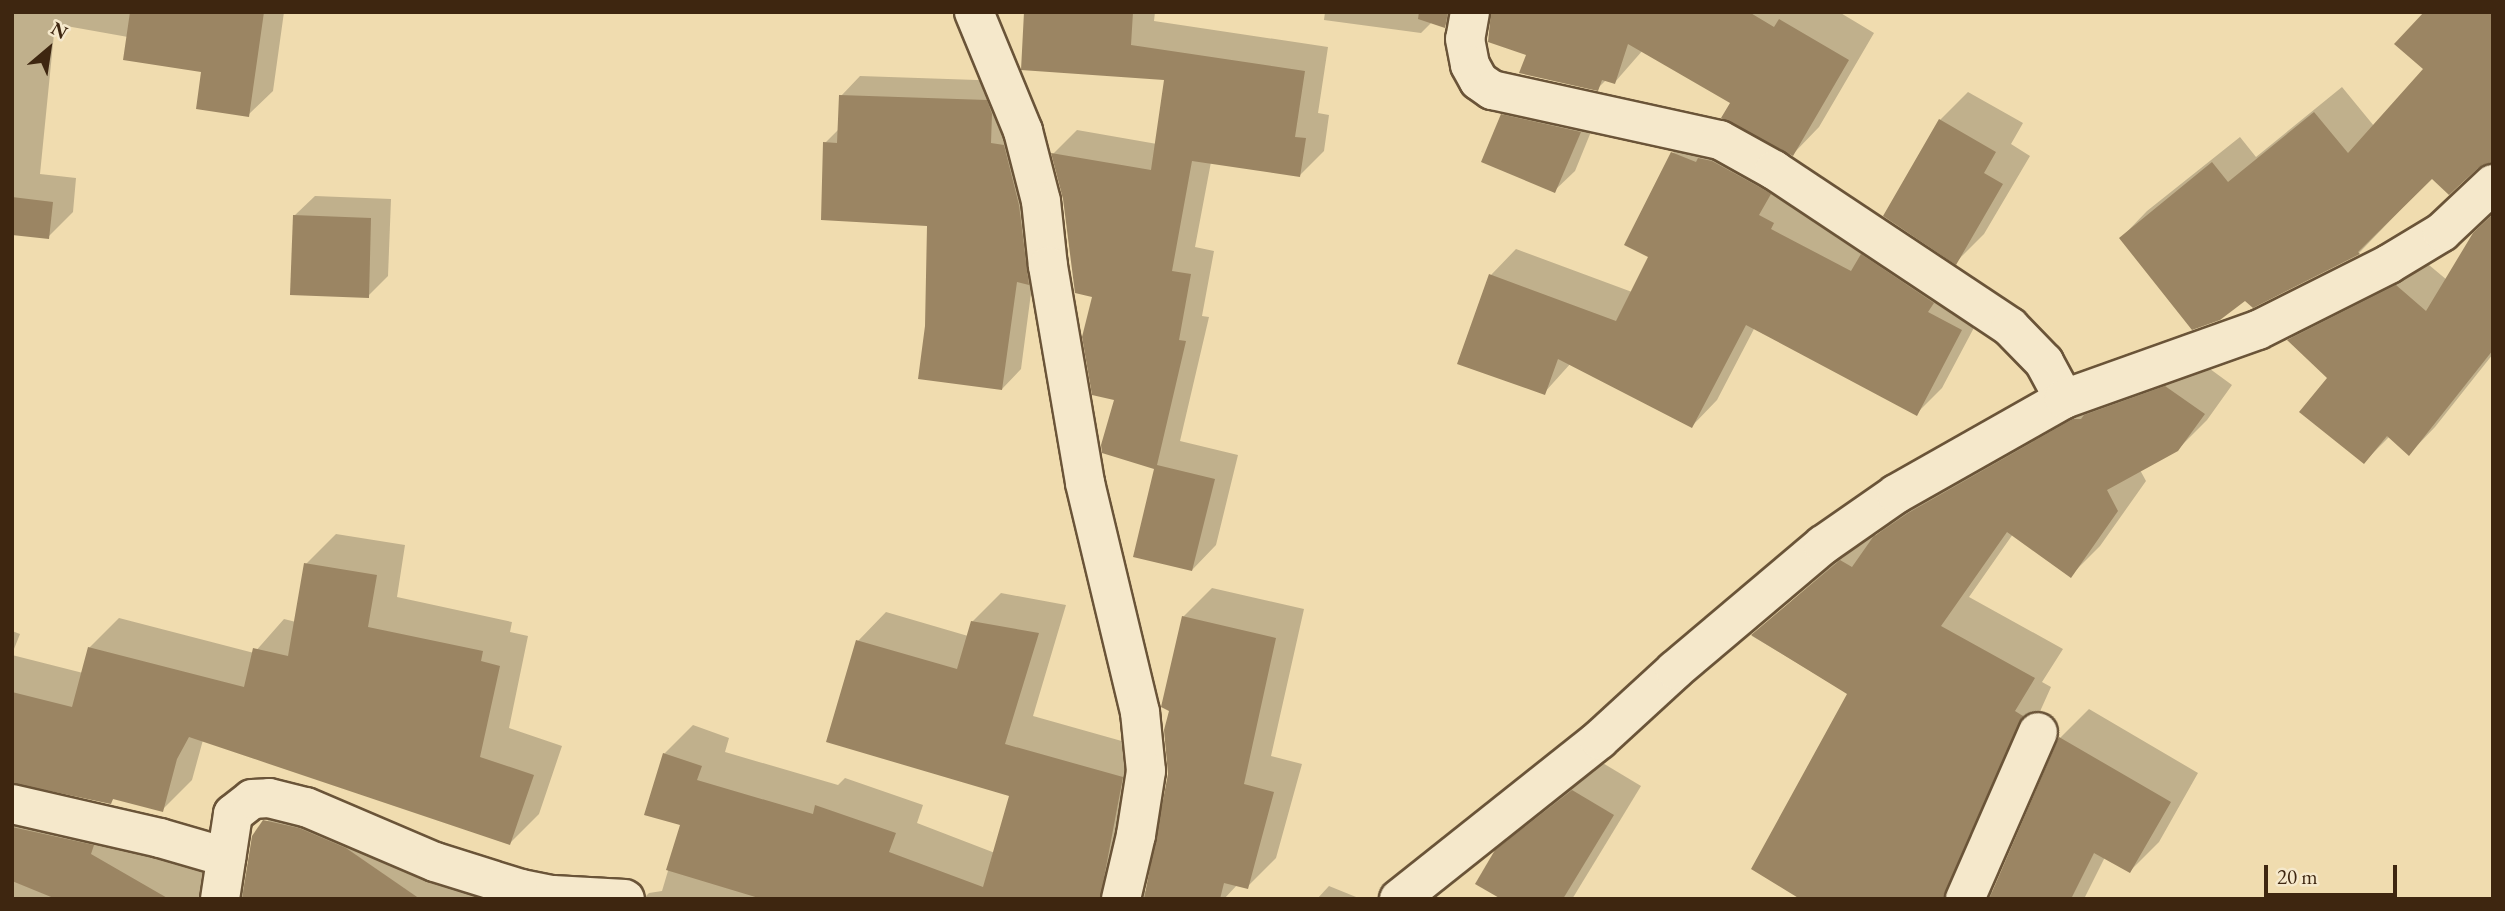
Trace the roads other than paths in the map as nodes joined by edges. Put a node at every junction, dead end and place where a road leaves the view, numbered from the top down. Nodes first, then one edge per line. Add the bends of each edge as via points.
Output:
1 (974, 12) edge
2 (1470, 12) edge
3 (2493, 184) edge
4 (2064, 399) junction
5 (2038, 732) dead end
6 (12, 804) edge
7 (226, 857) junction
8 (220, 899) edge
9 (625, 899) edge
10 (1121, 899) edge
11 (1399, 899) edge
12 (1965, 899) edge

1 - 10 street via 1023,131 1041,201 1085,483 1140,712 1146,771
2 - 4 street via 1465,39 1471,65 1479,81 1492,90 1720,140 1774,170 2010,327 2044,362
3 - 4 street via 2442,232 2270,324
4 - 11 street via 1896,494 1824,545 1599,740
5 - 12 street
6 - 7 street
7 - 8 street
7 - 9 street via 233,814 252,799 269,797 306,807 435,862 521,889

